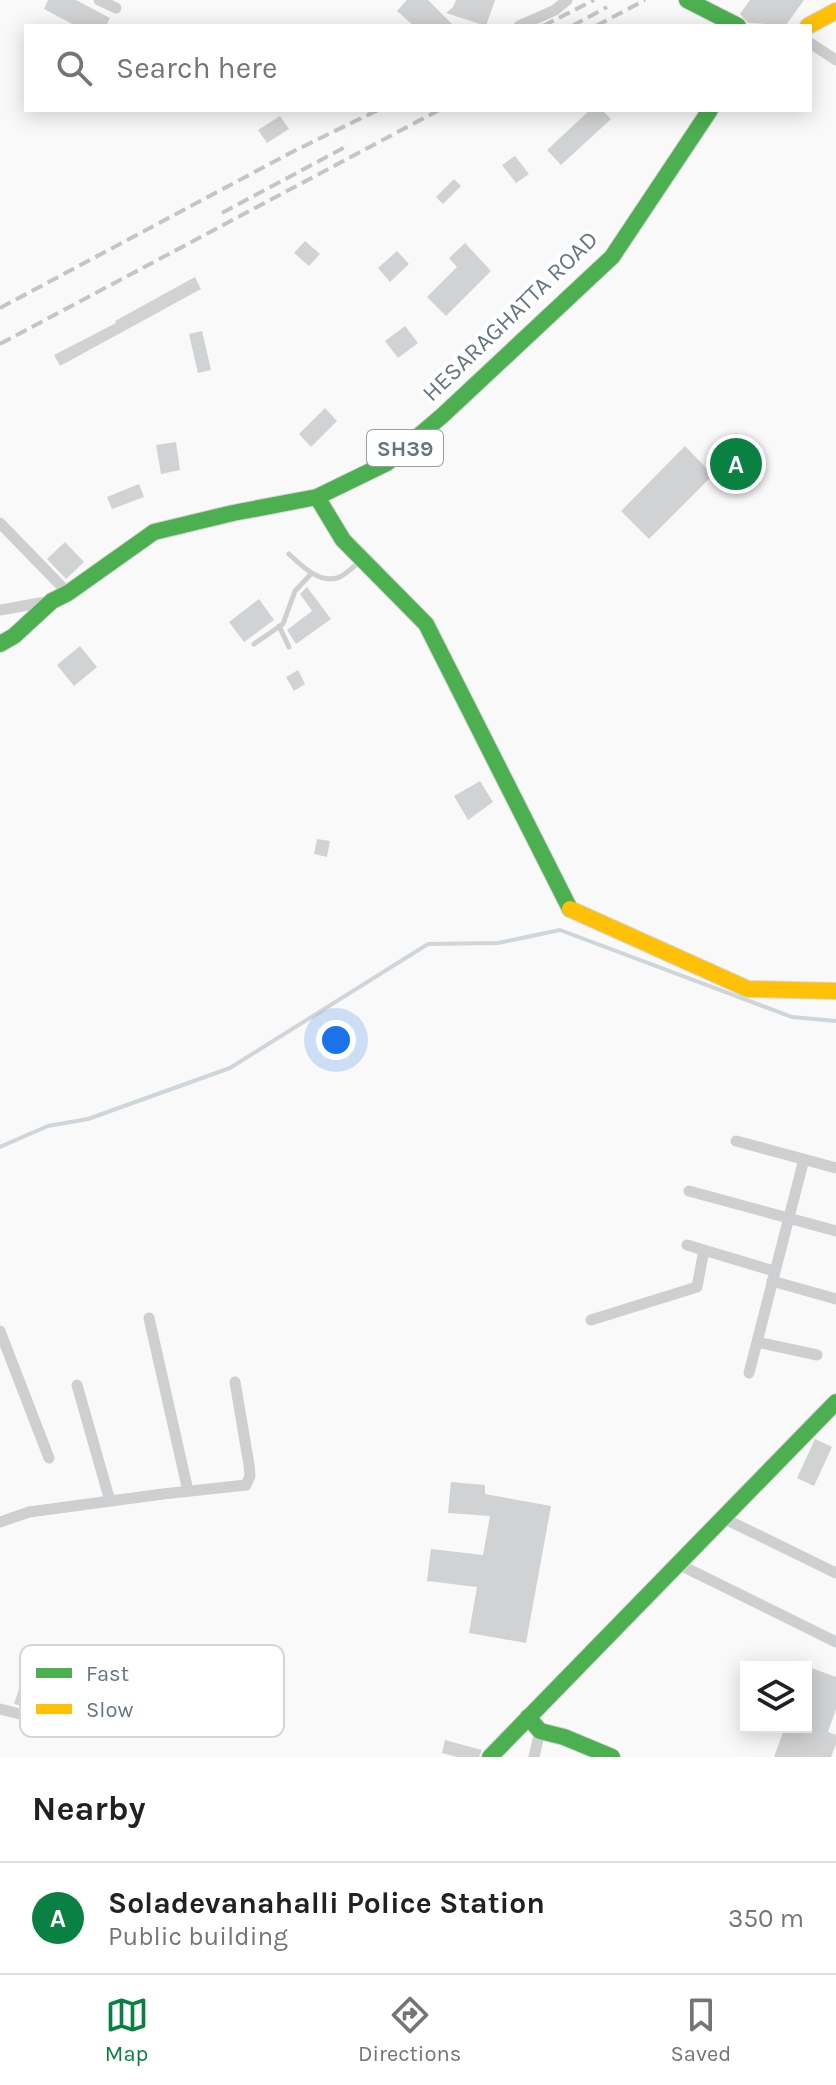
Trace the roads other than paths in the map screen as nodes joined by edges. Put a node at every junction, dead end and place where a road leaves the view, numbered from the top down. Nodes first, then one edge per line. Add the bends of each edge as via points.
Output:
1 (99, 0) edge
2 (567, 0) edge
3 (687, 0) edge
4 (116, 8) dead end
5 (836, 11) edge
6 (524, 24) edge
7 (734, 24) edge
8 (812, 24) edge
9 (812, 44) edge
10 (836, 60) edge
11 (709, 112) edge
12 (317, 497) junction
13 (0, 523) edge
14 (289, 554) dead end
15 (362, 559) junction
16 (312, 573) junction
17 (68, 593) junction
18 (52, 601) junction
19 (0, 610) edge
20 (279, 626) junction
21 (0, 644) edge
22 (254, 644) dead end
23 (289, 647) dead end
24 (836, 991) edge
25 (736, 1141) dead end
26 (804, 1159) junction
27 (836, 1168) edge
28 (689, 1191) dead end
29 (788, 1219) junction
30 (836, 1231) edge
31 (687, 1245) dead end
32 (704, 1250) junction
33 (773, 1276) junction
34 (836, 1299) edge
35 (149, 1318) dead end
36 (591, 1320) dead end
37 (0, 1331) edge
38 (757, 1342) junction
39 (817, 1355) dead end
40 (749, 1373) dead end
41 (235, 1382) dead end
42 (77, 1385) dead end
43 (836, 1402) edge
44 (49, 1458) dead end
45 (188, 1491) junction
46 (110, 1501) junction
47 (723, 1518) junction
48 (0, 1522) edge
49 (678, 1564) junction
50 (836, 1573) edge
51 (836, 1642) edge
52 (0, 1709) edge
53 (20, 1714) edge
54 (528, 1717) junction
55 (540, 1731) junction
56 (490, 1757) edge
57 (534, 1757) edge
58 (612, 1757) edge

1 - 4 street
2 - 6 street
3 - 7 street
5 - 8 street
9 - 10 street
11 - 12 street, HESARAGHATTA ROAD / SH39 via 612,257 387,463
12 - 15 street via 343,540
12 - 17 street, HESARAGHATTA ROAD / SH39 via 154,532
13 - 17 street
14 - 16 lane
15 - 16 lane via 338,578
15 - 24 street via 426,624 571,911 748,989
16 - 20 lane via 295,591
17 - 18 street, HESARAGHATTA ROAD / SH39
18 - 19 street
18 - 21 street, HESARAGHATTA ROAD / SH39
20 - 22 lane
20 - 23 lane
25 - 26 street
26 - 27 street
26 - 29 street
28 - 29 street
29 - 30 street
29 - 33 street
31 - 32 street
32 - 33 street
32 - 36 street via 697,1287
33 - 34 street
33 - 38 street
35 - 45 street
37 - 44 street
38 - 39 street
38 - 40 street
41 - 45 street via 250,1476 246,1485
42 - 46 street
43 - 47 street
45 - 46 street
46 - 48 street via 29,1512
47 - 49 street
47 - 50 street
49 - 51 street
49 - 54 street
52 - 53 street
54 - 55 street
54 - 56 street
55 - 57 street
55 - 58 street

